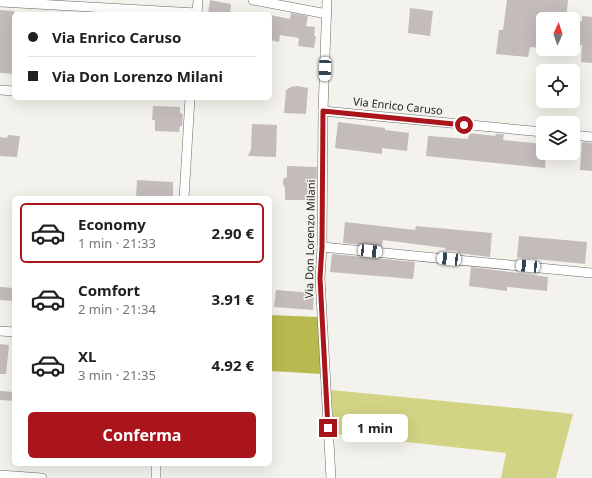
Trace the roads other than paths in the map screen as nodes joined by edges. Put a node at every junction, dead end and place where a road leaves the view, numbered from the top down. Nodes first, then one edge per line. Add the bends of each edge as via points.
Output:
1 (198, 0) edge
2 (253, 0) edge
3 (327, 0) edge
4 (0, 2) edge
5 (113, 11) edge
6 (141, 12) edge
7 (197, 12) edge
8 (327, 14) junction
9 (0, 90) edge
10 (12, 91) edge
11 (190, 100) edge
12 (323, 111) junction
13 (536, 131) edge
14 (580, 136) edge
15 (592, 137) edge
16 (184, 196) edge
17 (322, 247) junction
18 (592, 273) edge
19 (0, 331) edge
20 (12, 332) edge
21 (156, 466) edge
22 (0, 475) edge
23 (42, 478) edge
24 (156, 478) edge
25 (331, 478) edge

1 - 7 street
2 - 8 street
3 - 8 street, Via Don Lorenzo Milani
4 - 5 street
5 - 6 street
8 - 12 street, Via Don Lorenzo Milani
9 - 10 street
11 - 16 street
12 - 13 street, Via Enrico Caruso
12 - 17 street, Via Don Lorenzo Milani
14 - 15 street
17 - 18 street
17 - 25 street, Via Don Lorenzo Milani via 321,305
19 - 20 street
21 - 24 street
22 - 23 street

